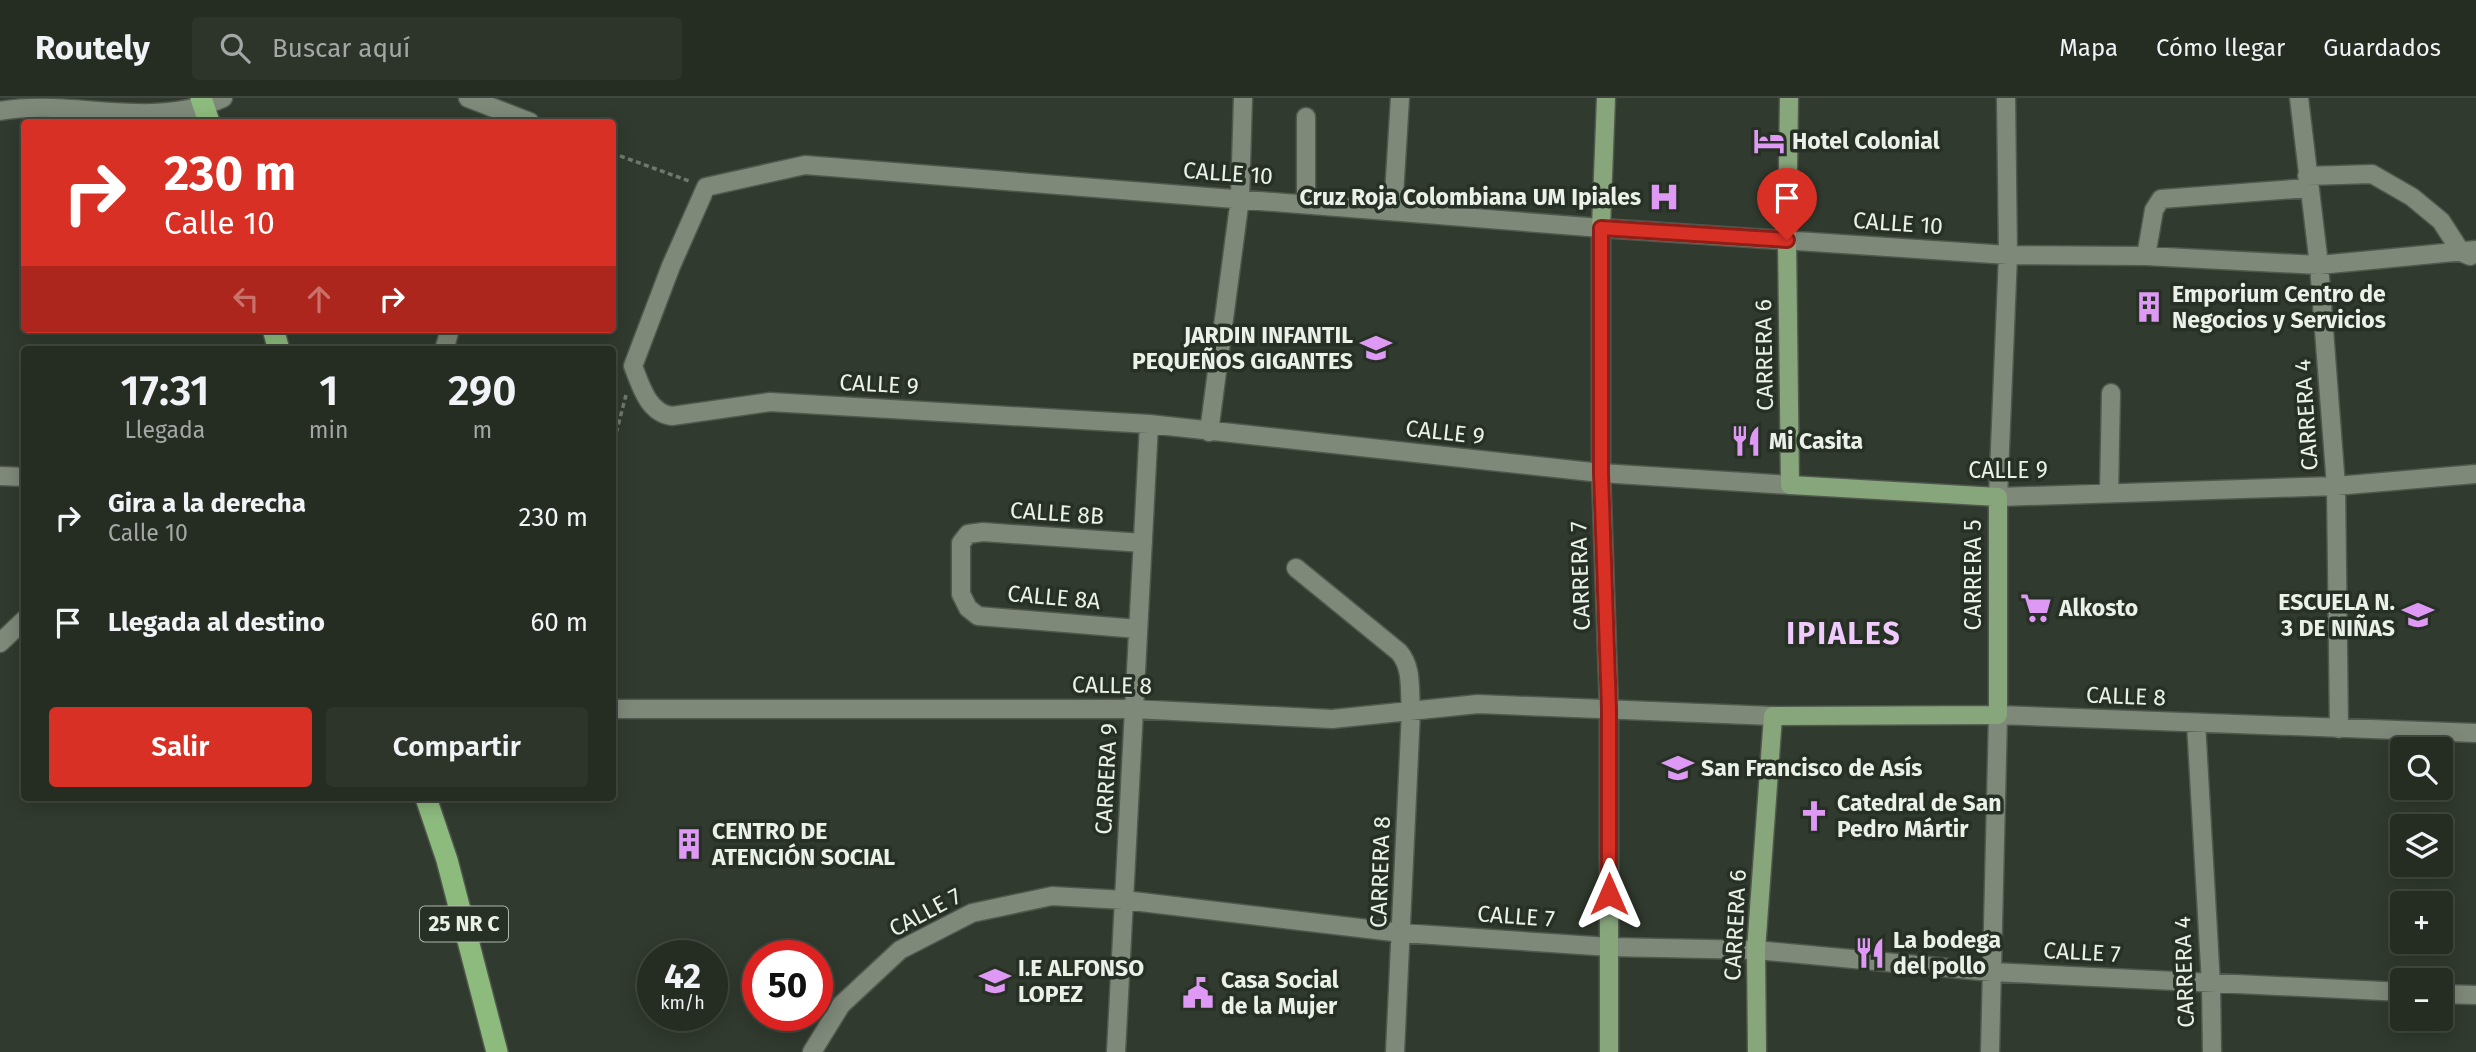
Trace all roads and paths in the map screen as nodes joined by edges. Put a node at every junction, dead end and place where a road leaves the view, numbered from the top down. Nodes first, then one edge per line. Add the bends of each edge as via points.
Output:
1 (468, 98) edge
2 (1243, 98) edge
3 (1400, 98) edge
4 (1606, 98) edge
5 (1789, 98) edge
6 (2006, 98) edge
7 (2299, 98) edge
8 (209, 106) edge
9 (0, 111) edge
10 (1306, 117) dead end
11 (522, 119) edge
12 (616, 154) edge
13 (2308, 182) junction
14 (706, 187) junction
15 (1240, 198) junction
16 (1306, 203) junction
17 (1393, 211) junction
18 (1601, 228) junction
19 (1787, 240) junction
20 (2471, 254) edge
21 (2007, 255) junction
22 (2146, 256) junction
23 (2319, 265) junction
24 (633, 366) junction
25 (2110, 393) dead end
26 (1149, 424) junction
27 (1209, 432) junction
28 (616, 433) edge
29 (1601, 473) junction
30 (2476, 474) edge
31 (0, 476) edge
32 (21, 478) edge
33 (1790, 485) junction
34 (2336, 486) junction
35 (2109, 493) junction
36 (1998, 497) junction
37 (1143, 544) junction
38 (1296, 568) dead end
39 (968, 608) joint
40 (21, 623) edge
41 (1138, 629) junction
42 (0, 643) edge
43 (1410, 703) junction
44 (616, 709) edge
45 (1134, 709) junction
46 (1609, 709) junction
47 (1998, 715) junction
48 (1773, 716) junction
49 (2196, 723) junction
50 (2339, 729) junction
51 (2476, 733) edge
52 (427, 801) edge
53 (1124, 900) junction
54 (1402, 933) junction
55 (1610, 947) junction
56 (1756, 950) junction
57 (1992, 972) junction
58 (2211, 985) junction
59 (2390, 992) edge
60 (2453, 994) edge
61 (2476, 995) edge
62 (497, 1052) edge
63 (812, 1052) edge
64 (1116, 1052) edge
65 (1395, 1052) edge
66 (1609, 1052) edge
67 (1757, 1052) edge
68 (1990, 1052) edge
69 (2211, 1052) edge

1 - 11 street
2 - 15 street
3 - 17 street
4 - 18 main road, CARRERA 7
5 - 19 main road, CARRERA 6
6 - 21 street, CARRERA 5
7 - 13 street, CARRERA 4
8 - 9 street via 176,112 41,105
10 - 16 street
12 - 14 path
13 - 20 street via 2372,174 2412,197
13 - 22 street via 2161,199 2154,209
13 - 23 street, CARRERA 4
14 - 15 street, CALLE 10 via 805,165
14 - 24 street
15 - 16 street, CALLE 10
15 - 27 street
16 - 17 street, CALLE 10
17 - 18 street, CALLE 10
18 - 19 street, CALLE 10
18 - 29 main road, CARRERA 7
19 - 21 street, CALLE 10
19 - 33 main road, CARRERA 6
20 - 23 street, CALLE 10
21 - 22 street, CALLE 10
21 - 36 street, CARRERA 5
22 - 23 street, CALLE 10
23 - 34 street, CARRERA 4
24 - 26 street, CALLE 9 via 652,407 662,415 771,402
24 - 28 path
25 - 35 street
26 - 27 street, CALLE 9
26 - 37 street, CARRERA 9
27 - 29 street, CALLE 9
29 - 33 street, CALLE 9
29 - 46 main road, CARRERA 7
30 - 34 street, CALLE 9
31 - 32 street
33 - 36 main road, CALLE 9
34 - 35 street, CALLE 9
34 - 50 street, CARRERA 4
35 - 36 street, CALLE 9
36 - 47 main road, CARRERA 5
37 - 39 street, CALLE 8B via 968,534 961,543 961,594
37 - 41 street, CARRERA 9
38 - 43 street, CARRERA 8 via 1407,661
39 - 41 street, CALLE 8A via 978,616
40 - 42 street
41 - 45 street, CARRERA 9
43 - 45 street, CALLE 8 via 1332,719
43 - 46 street, CALLE 8
43 - 54 street, CARRERA 8
44 - 45 street, CALLE 8
45 - 53 street, CARRERA 9
46 - 48 street, CALLE 8
46 - 55 main road, CARRERA 7
47 - 48 main road, CALLE 8
47 - 49 street, CALLE 8
47 - 57 street, CARRERA 5
48 - 56 main road, CARRERA 6
49 - 50 street, CALLE 8
49 - 58 street, CARRERA 4
50 - 51 street, CALLE 8
52 - 62 highway, 25 NR C
53 - 54 street, CALLE 7
53 - 63 street, CALLE 7 via 1052,896 972,913 900,950 841,1005
53 - 64 street, CARRERA 9
54 - 55 street, CALLE 7
54 - 65 street, CARRERA 8
55 - 56 street, CALLE 7
55 - 66 main road, CARRERA 7
56 - 57 street, CALLE 7
56 - 67 main road, CARRERA 6
57 - 58 street, CALLE 7
57 - 68 street, CARRERA 5
58 - 59 street, CALLE 7
58 - 69 street, CARRERA 4
60 - 61 street

